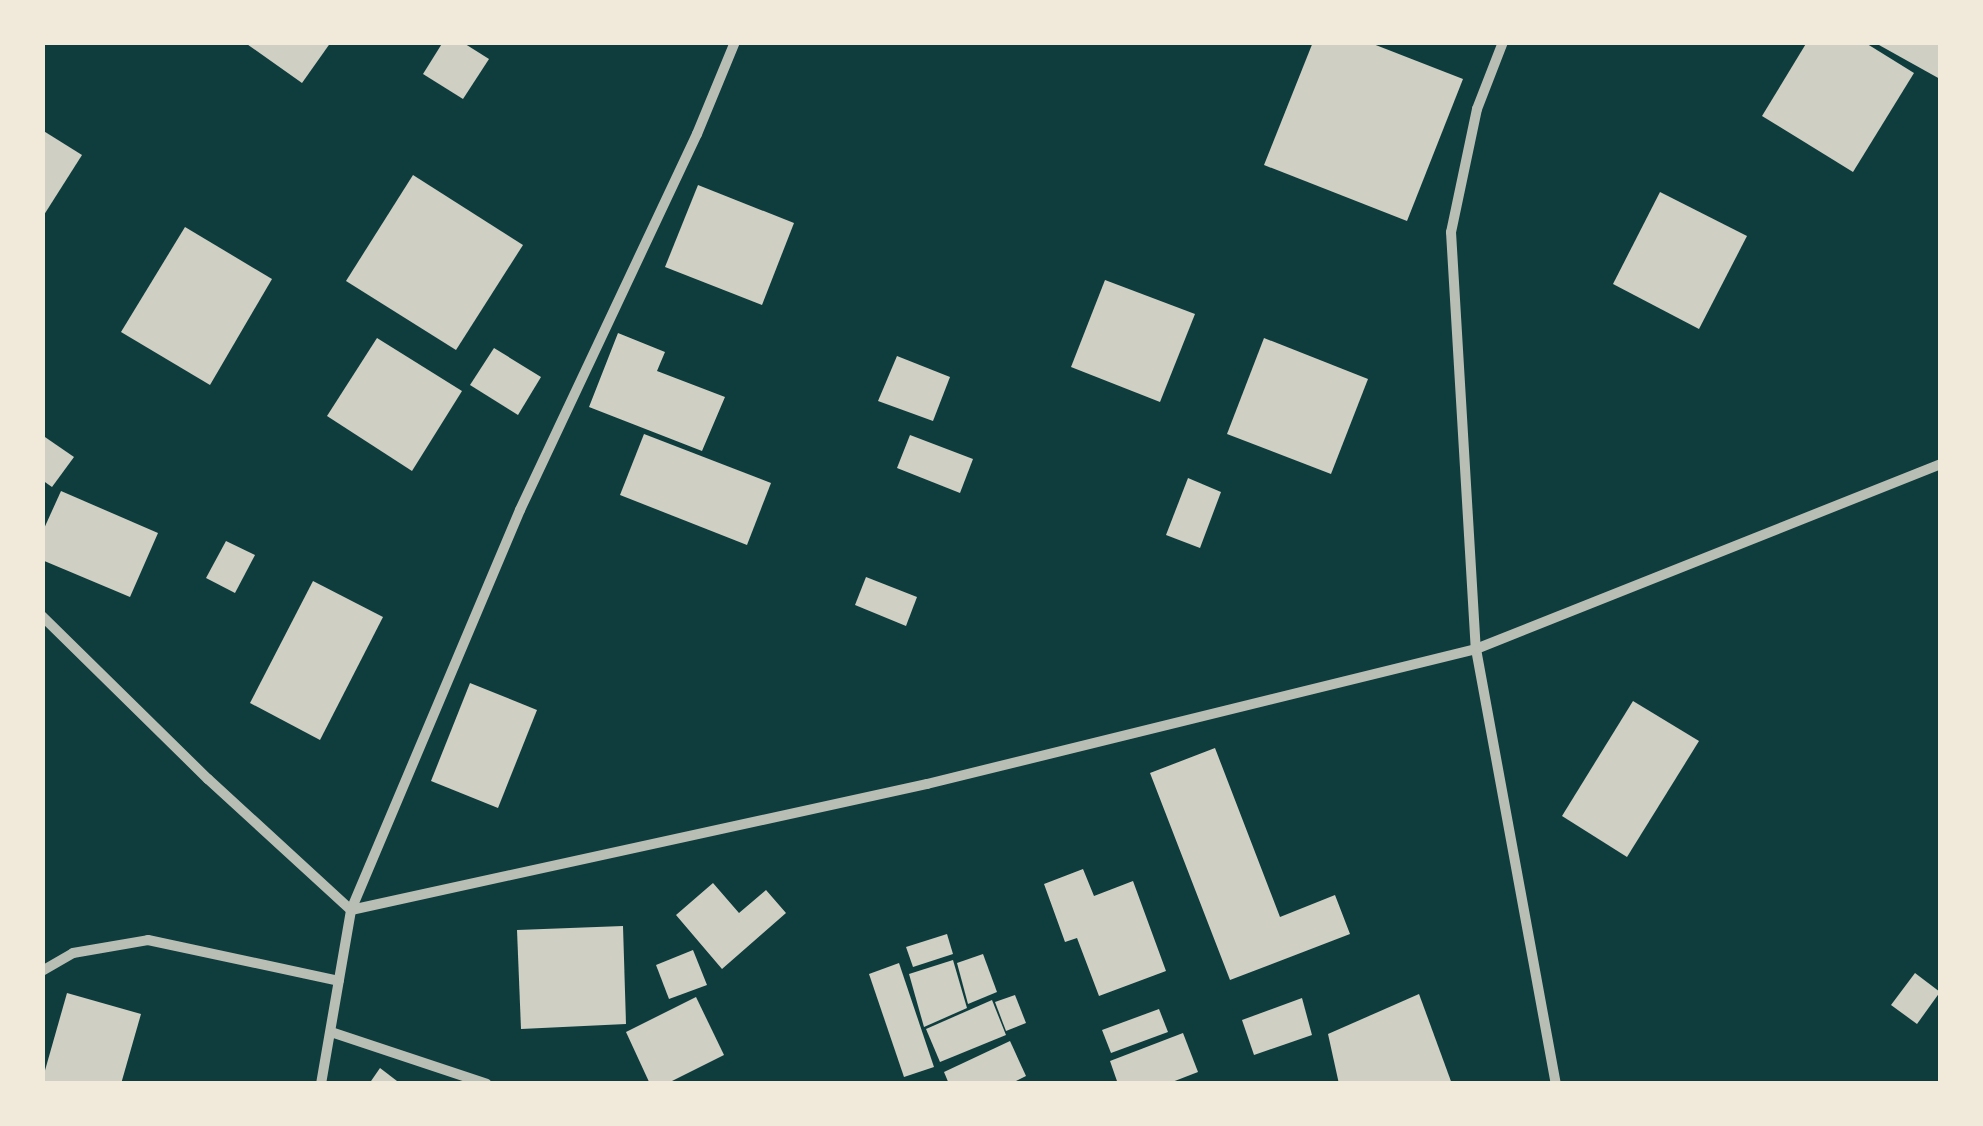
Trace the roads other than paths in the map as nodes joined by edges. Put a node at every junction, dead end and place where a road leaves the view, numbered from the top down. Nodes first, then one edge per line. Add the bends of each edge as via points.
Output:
1 (735, 42) edge
2 (1503, 42) edge
3 (1940, 464) edge
4 (42, 616) edge
5 (1476, 649) junction
6 (351, 910) junction
7 (42, 971) edge
8 (339, 981) junction
9 (331, 1032) junction
10 (321, 1084) edge
11 (487, 1084) edge
12 (1556, 1084) edge

1 - 6 street via 520,510
2 - 5 street via 1477,109 1451,232
3 - 5 street
4 - 6 street
5 - 6 street via 927,784
5 - 12 street
6 - 8 street
7 - 8 street via 73,952 148,940
8 - 9 street
9 - 10 street
9 - 11 street

